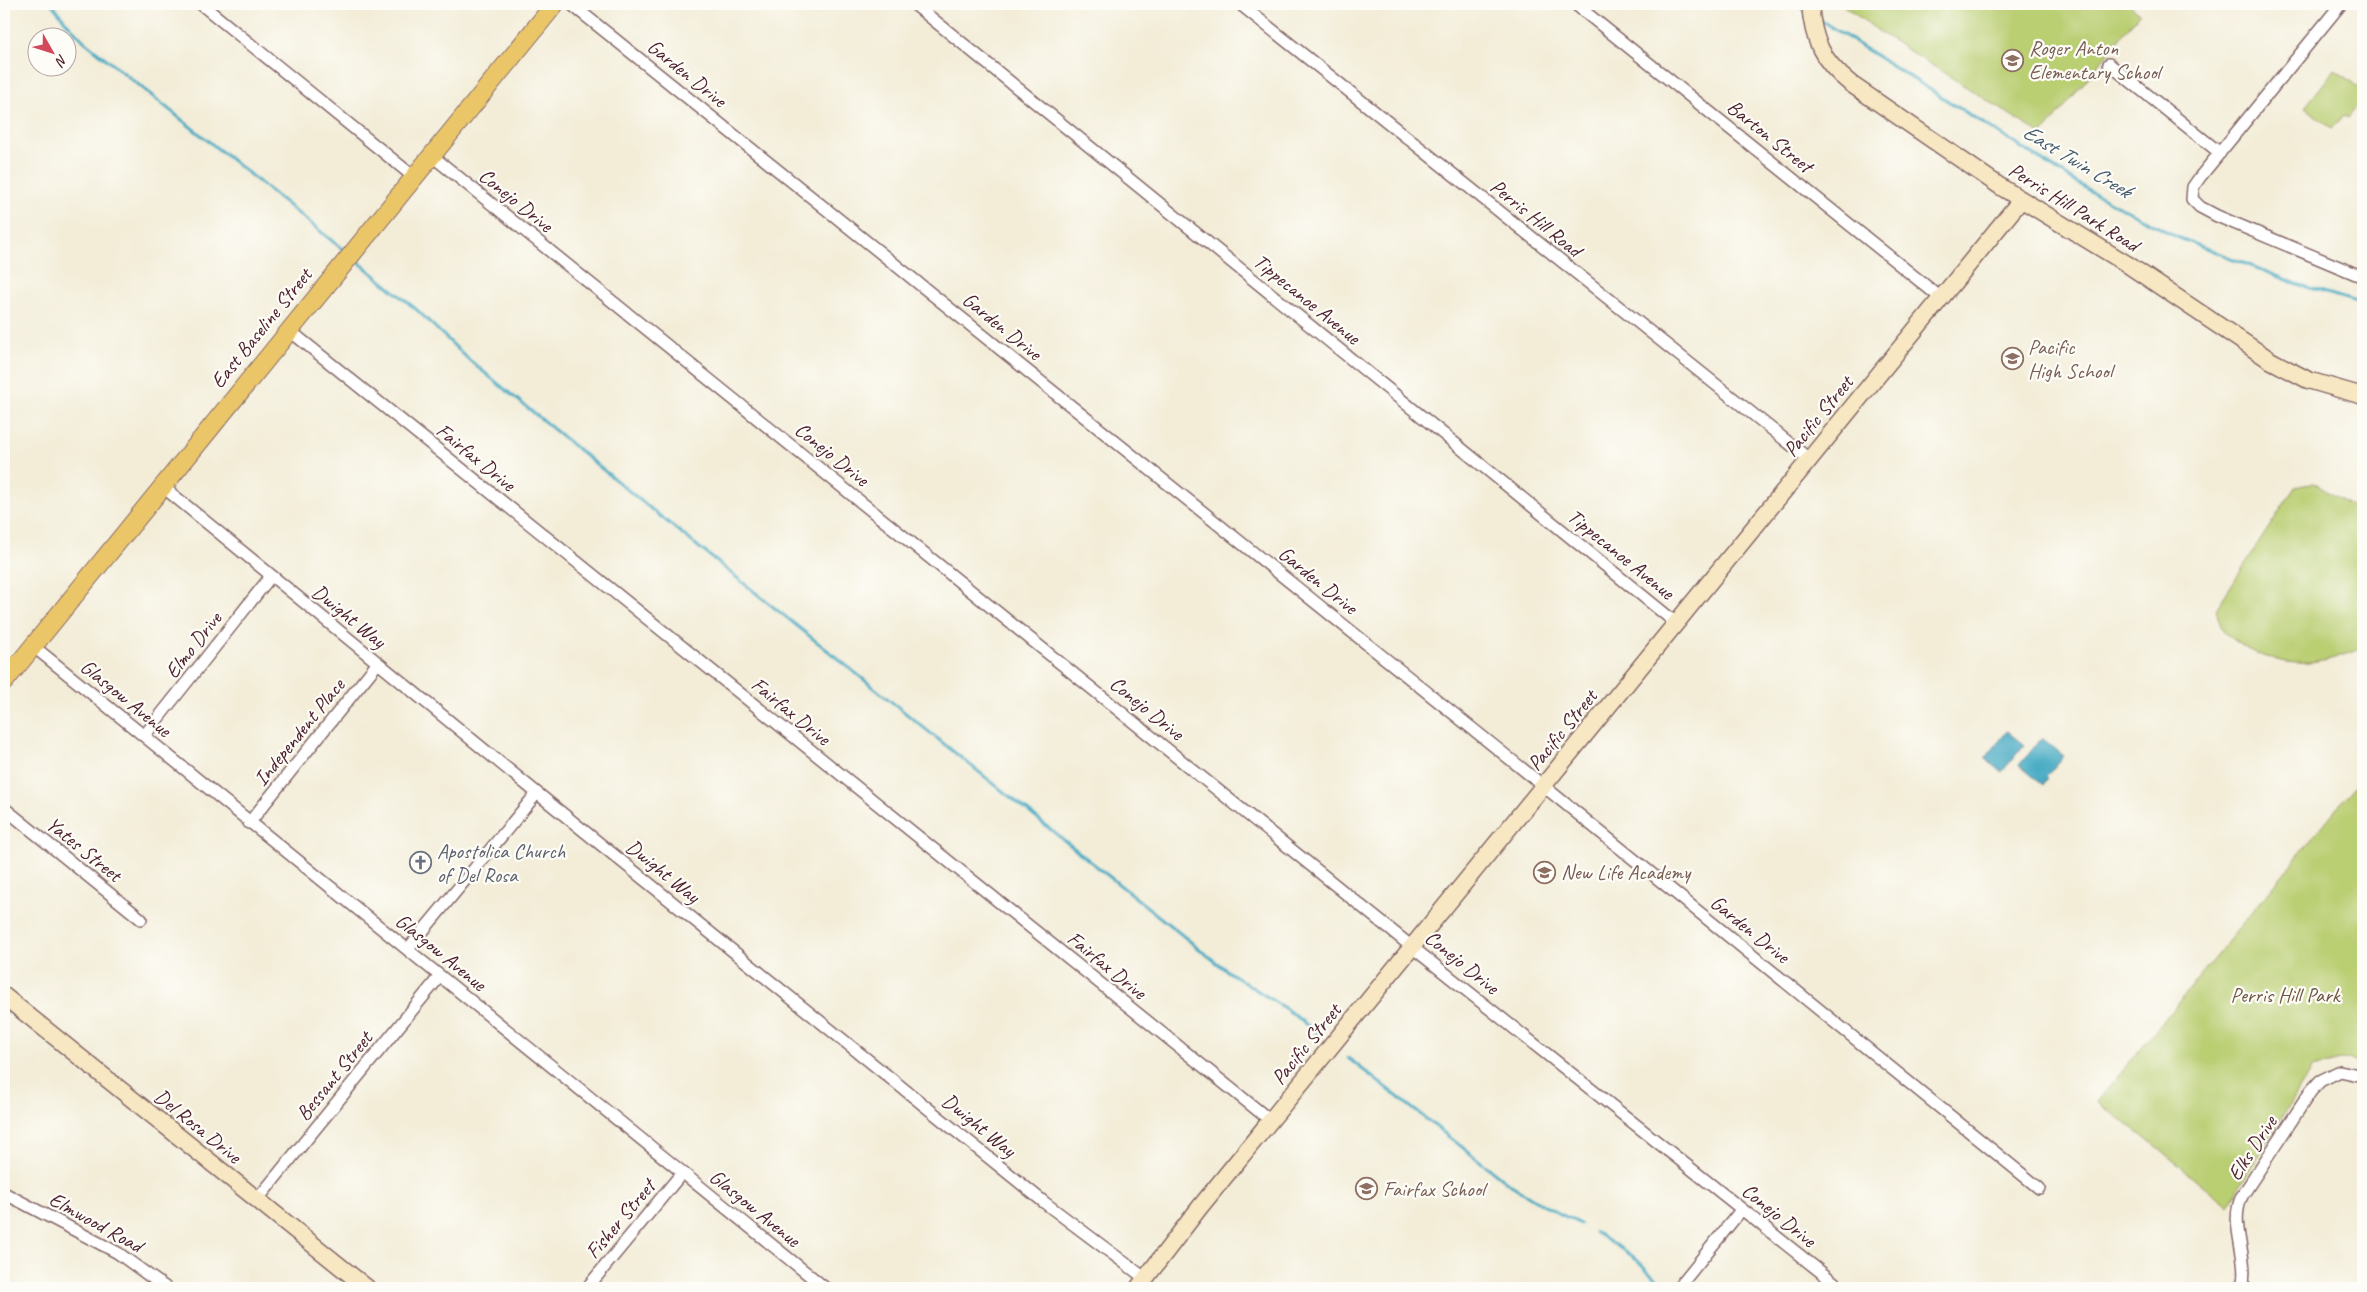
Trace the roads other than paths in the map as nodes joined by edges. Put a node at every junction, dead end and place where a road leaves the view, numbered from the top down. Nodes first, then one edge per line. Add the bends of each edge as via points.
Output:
1 (201, 4) edge
2 (554, 4) edge
3 (571, 4) edge
4 (914, 4) edge
5 (1240, 4) edge
6 (1575, 4) edge
7 (1810, 4) edge
8 (2342, 4) edge
9 (2109, 64) dead end
10 (2220, 153) junction
11 (431, 155) junction
12 (414, 177) junction
13 (2021, 200) junction
14 (2363, 277) edge
15 (1941, 298) junction
16 (289, 330) junction
17 (2363, 396) edge
18 (1809, 460) junction
19 (162, 486) junction
20 (271, 576) junction
21 (1676, 623) junction
22 (33, 646) junction
23 (377, 664) junction
24 (4, 682) edge
25 (144, 736) junction
26 (1543, 786) junction
27 (537, 793) junction
28 (4, 808) edge
29 (249, 823) junction
30 (141, 919) dead end
31 (1412, 947) junction
32 (408, 949) junction
33 (440, 976) junction
34 (4, 996) edge
35 (2363, 1076) edge
36 (1271, 1121) junction
37 (682, 1173) junction
38 (2039, 1188) dead end
39 (4, 1193) edge
40 (257, 1200) junction
41 (1742, 1209) junction
42 (1142, 1283) edge
43 (1680, 1286) edge
44 (166, 1288) edge
45 (366, 1288) edge
46 (587, 1288) edge
47 (825, 1288) edge
48 (1841, 1288) edge
49 (2242, 1288) edge

1 - 12 street
2 - 11 main road, East Baseline Street
3 - 26 street, Garden Drive
4 - 21 street, Tippecanoe Avenue
5 - 18 street, Perris Hill Road
6 - 15 street, Barton Street
7 - 13 street, Perris Hill Park Road via 1817,44 1836,73
8 - 10 street
9 - 10 street
10 - 14 street via 2193,187 2192,198 2200,207
11 - 12 main road, East Baseline Street
11 - 31 street, Conejo Drive
12 - 16 main road, East Baseline Street
13 - 15 street, Pacific Street
13 - 17 street, Perris Hill Park Road via 2127,264 2270,360 2308,380
15 - 18 street, Pacific Street
16 - 19 main road, East Baseline Street
16 - 36 street, Fairfax Drive
18 - 21 street, Pacific Street
19 - 20 street, Dwight Way
19 - 22 main road, East Baseline Street
20 - 23 street, Dwight Way
20 - 25 street, Elmo Drive
21 - 26 street, Pacific Street
22 - 24 main road, East Baseline Street
22 - 25 street, Glasgow Avenue
23 - 27 street, Dwight Way
23 - 29 street, Independent Place
25 - 29 street, Glasgow Avenue
26 - 31 street, Pacific Street
26 - 38 street, Garden Drive
27 - 32 street
27 - 42 street, Dwight Way
28 - 30 street, Yates Street
29 - 32 street, Glasgow Avenue
31 - 36 street, Pacific Street
31 - 41 street, Conejo Drive
32 - 33 street, Glasgow Avenue
33 - 37 street, Glasgow Avenue
33 - 40 street, Bessant Street
34 - 40 street, Del Rosa Drive
35 - 49 street, Elks Drive via 2340,1071 2320,1081 2242,1196 2236,1217 2243,1256
36 - 42 street, Pacific Street
37 - 46 street, Fisher Street
37 - 47 street, Glasgow Avenue
39 - 44 street, Elmwood Road via 118,1253
40 - 45 street, Del Rosa Drive
41 - 43 street
41 - 48 street, Conejo Drive

